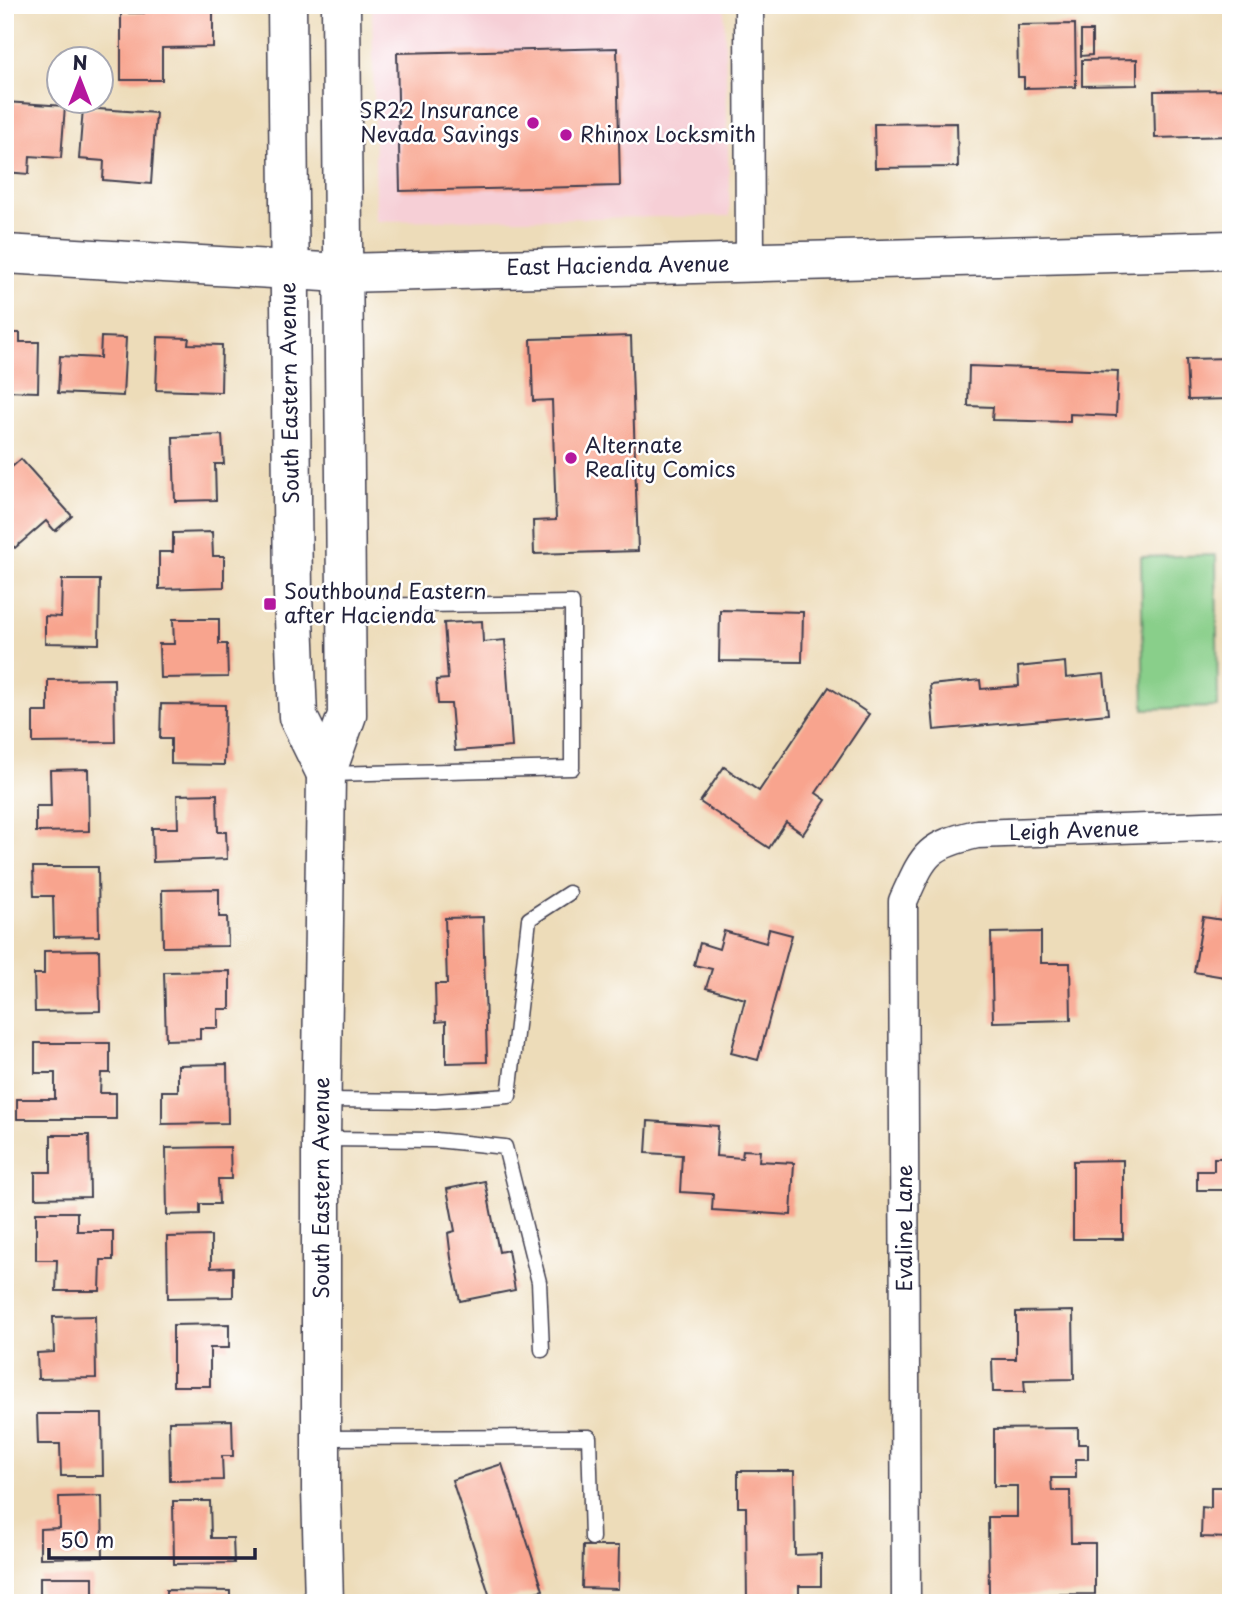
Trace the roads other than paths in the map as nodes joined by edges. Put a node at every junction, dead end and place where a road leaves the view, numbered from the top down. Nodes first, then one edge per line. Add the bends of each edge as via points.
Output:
1 (287, 5) edge
2 (341, 5) edge
3 (749, 5) edge
4 (1231, 250) edge
5 (5, 254) edge
6 (750, 264) junction
7 (288, 272) junction
8 (342, 273) junction
9 (345, 606) junction
10 (326, 774) junction
11 (1231, 825) edge
12 (923, 857) joint
13 (569, 893) dead end
14 (322, 1100) junction
15 (321, 1139) junction
16 (542, 1350) dead end
17 (321, 1438) junction
18 (592, 1538) dead end
19 (324, 1603) edge
20 (906, 1603) edge

1 - 7 main road, South Eastern Avenue
2 - 8 main road, South Eastern Avenue
3 - 6 street
4 - 6 main road, East Hacienda Avenue
5 - 7 main road, East Hacienda Avenue
6 - 8 main road, East Hacienda Avenue
7 - 8 main road, East Hacienda Avenue
7 - 10 main road, South Eastern Avenue via 298,717
8 - 9 main road, South Eastern Avenue
9 - 10 main road, South Eastern Avenue via 347,715
9 - 10 lane via 572,603 572,768
10 - 14 main road, South Eastern Avenue
11 - 12 street, Leigh Avenue via 976,834 947,841
12 - 20 street, Evaline Lane via 904,901
13 - 14 lane via 529,919 509,1096
14 - 15 main road, South Eastern Avenue
15 - 16 lane via 436,1140 505,1147 539,1282
15 - 17 main road, South Eastern Avenue
17 - 18 lane via 589,1437
17 - 19 main road, South Eastern Avenue

